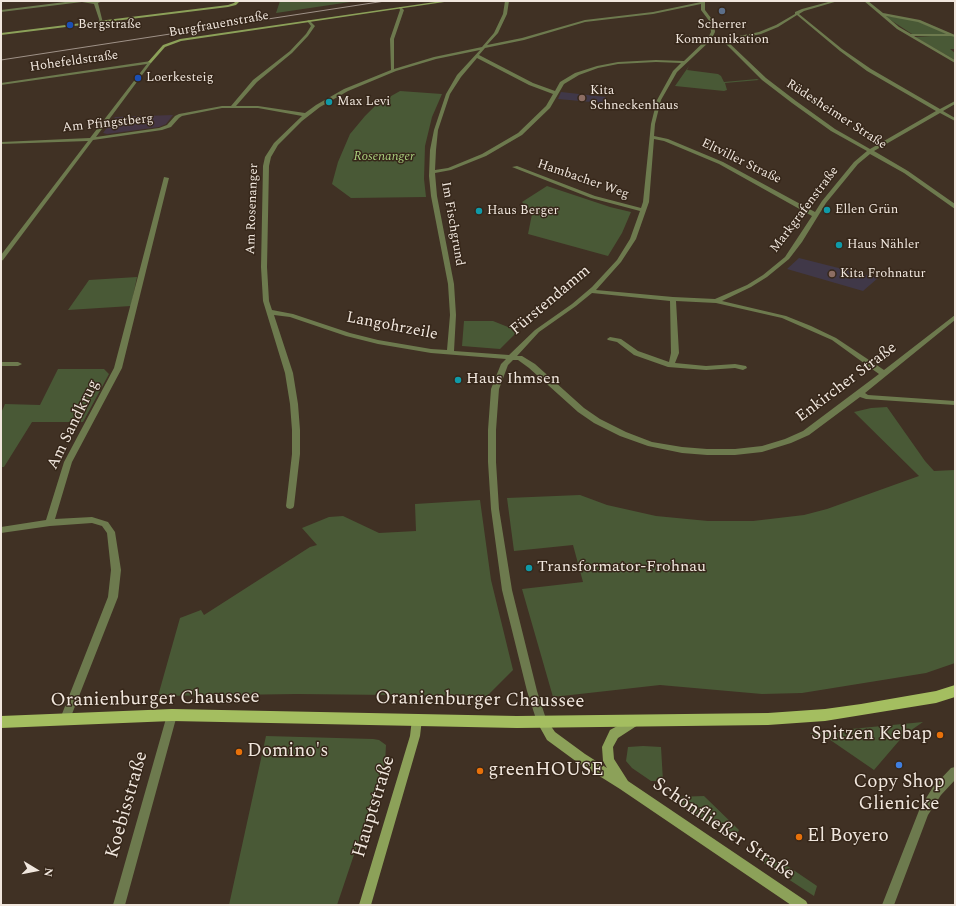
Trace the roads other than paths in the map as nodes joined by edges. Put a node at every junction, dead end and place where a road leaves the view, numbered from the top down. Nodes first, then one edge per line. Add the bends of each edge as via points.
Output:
1 (83, 1) edge
2 (101, 1) edge
3 (238, 1) edge
4 (449, 1) edge
5 (507, 1) edge
6 (836, 1) edge
7 (866, 1) edge
8 (703, 2) edge
9 (96, 3) junction
10 (400, 8) junction
11 (1, 11) edge
12 (796, 13) junction
13 (880, 14) junction
14 (308, 21) junction
15 (102, 22) junction
16 (1, 34) edge
17 (909, 35) junction
18 (954, 35) edge
19 (710, 39) junction
20 (724, 40) junction
21 (483, 48) junction
22 (476, 56) junction
23 (150, 62) junction
24 (683, 62) junction
25 (955, 62) edge
26 (394, 70) junction
27 (1, 84) edge
28 (555, 93) junction
29 (955, 102) edge
30 (232, 106) junction
31 (939, 111) junction
32 (306, 115) junction
33 (955, 120) edge
34 (653, 137) junction
35 (93, 138) junction
36 (1, 143) edge
37 (869, 152) junction
38 (515, 167) dead end
39 (432, 172) junction
40 (166, 178) dead end
41 (955, 207) edge
42 (644, 210) junction
43 (815, 215) junction
44 (1, 248) edge
45 (10, 248) junction
46 (1, 259) edge
47 (591, 290) junction
48 (673, 299) junction
49 (716, 301) junction
50 (269, 312) junction
51 (955, 317) edge
52 (610, 339) dead end
53 (450, 352) junction
54 (512, 357) junction
55 (1, 364) edge
56 (18, 364) dead end
57 (671, 365) junction
58 (743, 368) dead end
59 (884, 373) junction
60 (860, 393) junction
61 (955, 403) edge
62 (290, 506) dead end
63 (50, 523) junction
64 (1, 530) edge
65 (955, 691) edge
66 (172, 715) junction
67 (64, 719) junction
68 (417, 719) junction
69 (1, 722) edge
70 (542, 722) junction
71 (634, 722) junction
72 (955, 772) edge
73 (624, 785) junction
74 (119, 905) edge
75 (365, 905) edge
76 (802, 905) edge
77 (888, 905) edge

1 - 9 street
1 - 11 street
2 - 9 street
3 - 15 street via 228,6
4 - 10 street, Burgfrauenstraße
5 - 21 street, Im Fischgrund via 502,23
6 - 12 street
7 - 13 street
8 - 19 street via 704,10 713,25
8 - 21 street, Am Rosenanger via 585,21
9 - 15 street
10 - 14 street, Burgfrauenstraße
10 - 26 street via 402,10 392,39
12 - 20 street via 770,29
12 - 31 street via 857,62
13 - 17 street
13 - 18 street via 919,21
14 - 23 street, Burgfrauenstraße via 176,41 161,48
14 - 30 street via 313,26 307,35 291,52 255,81
15 - 16 street
17 - 18 street
17 - 25 street
19 - 20 street
19 - 24 street, Fürstendamm
20 - 37 street, Rüdesheimer Straße via 781,93
21 - 22 street, Im Fischgrund
21 - 26 street, Am Rosenanger
22 - 28 street via 531,84
22 - 39 street, Im Fischgrund via 459,76 444,103 436,130
23 - 27 street, Hohefeldstraße
23 - 35 street, Burgfrauenstraße
24 - 28 street via 643,61 585,70 562,83
24 - 34 street, Fürstendamm via 668,82 659,100 654,118
26 - 32 street, Am Rosenanger via 346,90
28 - 39 street via 539,118 509,141 470,161
29 - 31 street, Markgrafenstraße
30 - 32 street, Am Pfingstberg via 258,107
30 - 35 street, Am Pfingstberg via 181,115 164,128
31 - 33 street
31 - 37 street, Markgrafenstraße
32 - 50 street, Am Rosenanger via 276,144 267,161 264,267
34 - 42 street, Fürstendamm
34 - 43 street, Eltviller Straße via 722,163
35 - 36 street, Am Pfingstberg
35 - 45 street, Burgfrauenstraße
37 - 41 street, Rüdesheimer Straße via 906,172
37 - 43 street, Markgrafenstraße via 847,174
38 - 42 street, Hambacher Weg via 593,197
39 - 53 street, Im Fischgrund via 434,196 451,284 453,315
40 - 63 street, Am Sandkrug via 118,368 68,462
42 - 47 street, Fürstendamm via 625,253
43 - 49 street, Markgrafenstraße via 799,242 776,267 749,286
44 - 45 street
45 - 46 street, Burgfrauenstraße
47 - 48 street, Markgrafenstraße
47 - 54 street, Fürstendamm via 537,331
48 - 49 street, Markgrafenstraße
48 - 57 street via 675,353
49 - 59 street via 784,317 809,327 834,339
50 - 53 street, Langohrzeile via 291,314 348,335 378,342
50 - 62 street, Am Rosenanger via 289,373 294,404 296,454
51 - 59 street, Enkircher Straße
52 - 57 street via 620,340 636,353
53 - 54 street, Langohrzeile
54 - 60 street, Enkircher Straße via 524,360 597,421 630,437 682,450 735,452 762,449 788,441 806,433
54 - 70 street, Fürstendamm via 505,364 495,389 492,437 495,509 507,590
55 - 56 street
57 - 58 street
59 - 60 street, Enkircher Straße
60 - 61 street via 866,397
63 - 64 street
63 - 67 street via 92,520 105,524 111,532 116,570 113,597
65 - 71 main road, Oranienburger Chaussee via 936,697 825,715
66 - 67 main road, Oranienburger Chaussee
66 - 68 main road, Oranienburger Chaussee
66 - 74 street, Koebisstraße
67 - 69 main road, Oranienburger Chaussee
68 - 70 main road, Oranienburger Chaussee
68 - 75 street, Hauptstraße via 415,736
70 - 71 main road, Oranienburger Chaussee
70 - 73 street, Schönfließer Straße via 551,736 580,758
71 - 73 street, Schönfließer Straße via 614,734 607,747 609,761
72 - 77 street via 937,791 924,812
73 - 76 street, Schönfließer Straße

